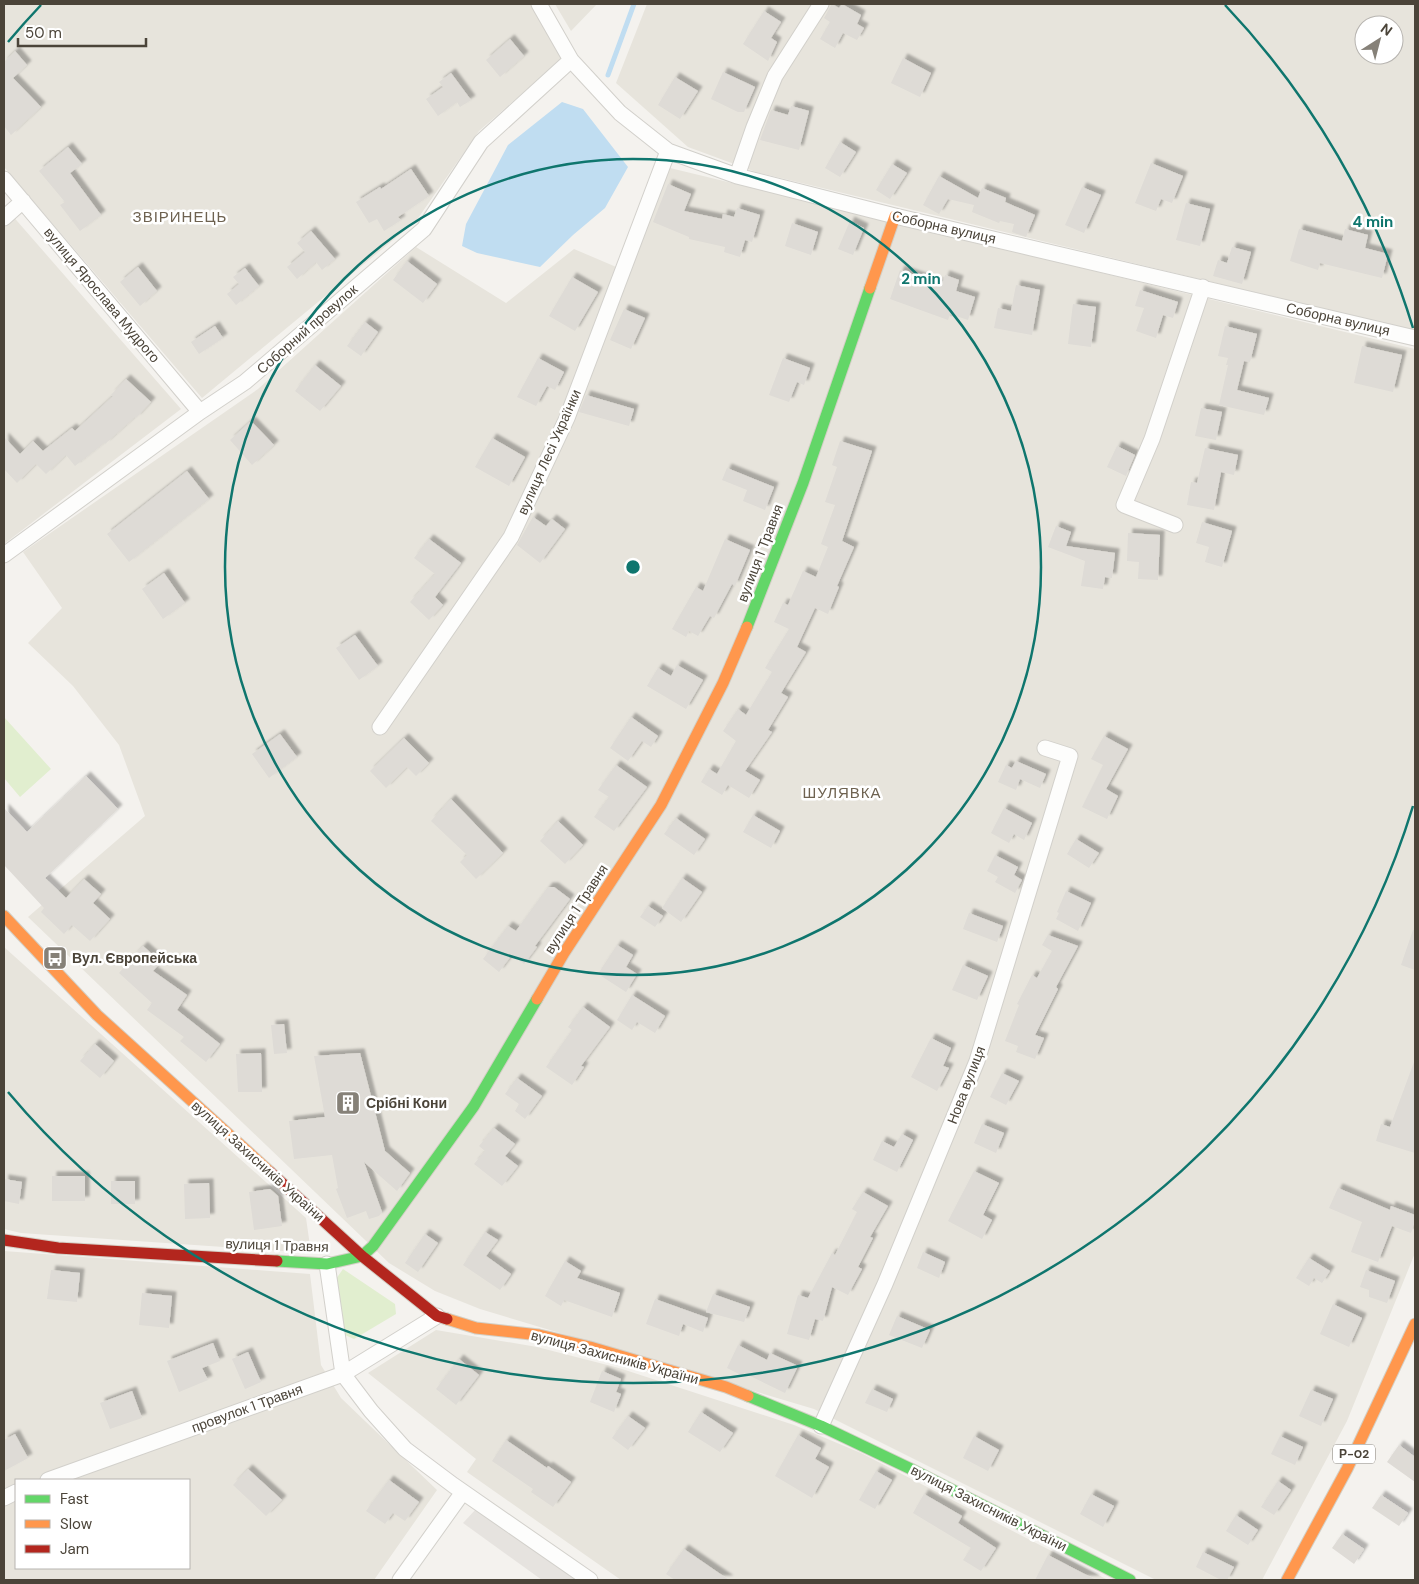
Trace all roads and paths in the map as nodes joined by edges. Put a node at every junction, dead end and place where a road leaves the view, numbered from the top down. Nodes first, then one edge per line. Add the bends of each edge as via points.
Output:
1 (539, 4) edge
2 (821, 4) edge
3 (571, 60) junction
4 (668, 151) junction
5 (737, 176) junction
6 (4, 180) edge
7 (23, 201) junction
8 (895, 216) junction
9 (4, 218) edge
10 (1203, 287) junction
11 (1415, 338) edge
12 (200, 412) junction
13 (1174, 525) dead end
14 (4, 555) edge
15 (380, 727) dead end
16 (1045, 748) dead end
17 (4, 916) edge
18 (4, 1240) edge
19 (362, 1256) junction
20 (327, 1264) junction
21 (437, 1316) junction
22 (1415, 1324) edge
23 (343, 1374) junction
24 (821, 1426) junction
25 (51, 1479) edge
26 (463, 1492) junction
27 (400, 1580) edge
28 (590, 1580) edge
29 (1130, 1580) edge
30 (1287, 1580) edge

1 - 3 street, Соборна вулиця
2 - 5 street via 775,76
3 - 4 street, Соборна вулиця via 620,113
3 - 12 street, Соборний провулок via 481,142 424,229 245,382
4 - 5 street, Соборна вулиця
4 - 15 street, вулиця Лесі Українки via 566,418 512,536
5 - 8 street, Соборна вулиця
6 - 7 street, вулиця Ярослава Мудрого
7 - 9 street
7 - 12 street, вулиця Ярослава Мудрого
8 - 10 street, Соборна вулиця
8 - 19 street, вулиця 1 Травня via 803,483 724,683 661,805 564,953 474,1106 392,1221
10 - 11 street, Соборна вулиця
10 - 13 street via 1152,439 1124,506
12 - 14 street, Соборний провулок
16 - 24 street, Нова вулиця via 1070,756 977,1061 886,1284
17 - 19 street, вулиця Захисників України via 97,1015
18 - 20 street, вулиця 1 Травня via 67,1248
19 - 20 street, вулиця 1 Травня
19 - 21 street, вулиця Захисників України
20 - 23 street
21 - 23 street, провулок 1 Травня
21 - 24 street, вулиця Захисників України via 476,1328 539,1335 590,1347 726,1387
22 - 30 street, Р-02 via 1347,1470
23 - 25 street, провулок 1 Травня
23 - 26 street via 405,1449
24 - 29 street, вулиця Захисників України
26 - 27 street
26 - 28 street

